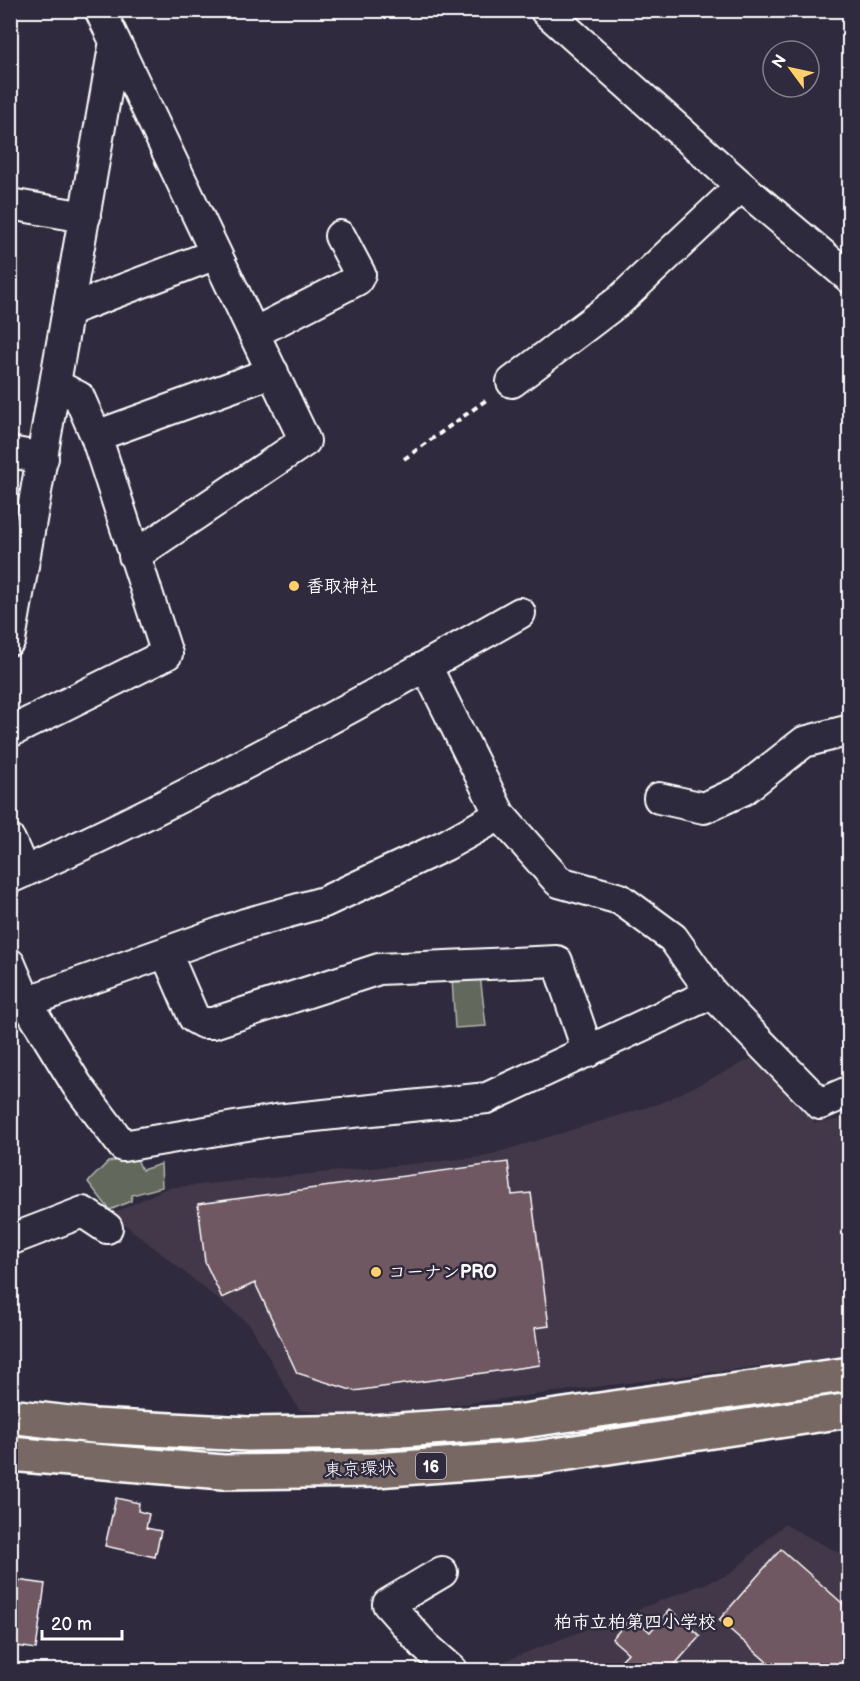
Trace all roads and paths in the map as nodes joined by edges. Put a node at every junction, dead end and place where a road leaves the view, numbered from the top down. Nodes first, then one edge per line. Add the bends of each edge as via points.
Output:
1 (100, 10) edge
2 (545, 10) edge
3 (115, 41) junction
4 (741, 186) junction
5 (10, 204) edge
6 (85, 217) junction
7 (340, 236) dead end
8 (216, 254) junction
9 (849, 278) edge
10 (69, 310) junction
11 (254, 333) junction
12 (273, 372) junction
13 (512, 382) joint
14 (56, 385) junction
15 (96, 436) junction
16 (10, 452) edge
17 (43, 458) junction
18 (404, 459) dead end
19 (134, 556) junction
20 (520, 613) dead end
21 (10, 640) edge
22 (426, 666) junction
23 (849, 730) edge
24 (10, 732) edge
25 (659, 798) dead end
26 (500, 815) junction
27 (10, 840) edge
28 (17, 875) edge
29 (166, 953) junction
30 (10, 964) edge
31 (712, 993) junction
32 (26, 1002) junction
33 (588, 1052) junction
34 (849, 1091) edge
35 (107, 1228) dead end
36 (10, 1240) edge
37 (849, 1374) edge
38 (849, 1410) edge
39 (10, 1416) edge
40 (10, 1454) edge
41 (442, 1572) dead end
42 (452, 1671) edge

1 - 3 street
2 - 4 street
3 - 6 street
3 - 8 street
4 - 9 street
4 - 13 street via 620,300
5 - 6 street
6 - 10 street
7 - 11 street via 360,274 357,280
8 - 10 street
8 - 11 street
10 - 14 street
11 - 12 street
12 - 15 street
12 - 19 street via 305,441
13 - 18 path
14 - 15 street via 79,397
14 - 17 street
15 - 19 street
16 - 17 street
17 - 21 street
19 - 24 street via 168,654
20 - 22 street
22 - 26 street
22 - 28 street via 253,762
23 - 25 street via 804,742 743,790 704,808
26 - 29 street via 324,902 245,924
26 - 31 street via 559,882 620,899 673,938
27 - 28 street
29 - 32 street
29 - 33 street via 194,1018 203,1023 379,969 557,961
30 - 32 street
31 - 33 street
31 - 34 street via 820,1104
32 - 33 street via 77,1085 123,1146 276,1120 487,1098
35 - 36 street via 83,1212
37 - 39 highway, 東京環状 / 16 via 516,1422 372,1432 248,1434 94,1426
38 - 40 highway, 東京環状 / 16 via 536,1458 376,1470 223,1472
41 - 42 street via 388,1604

